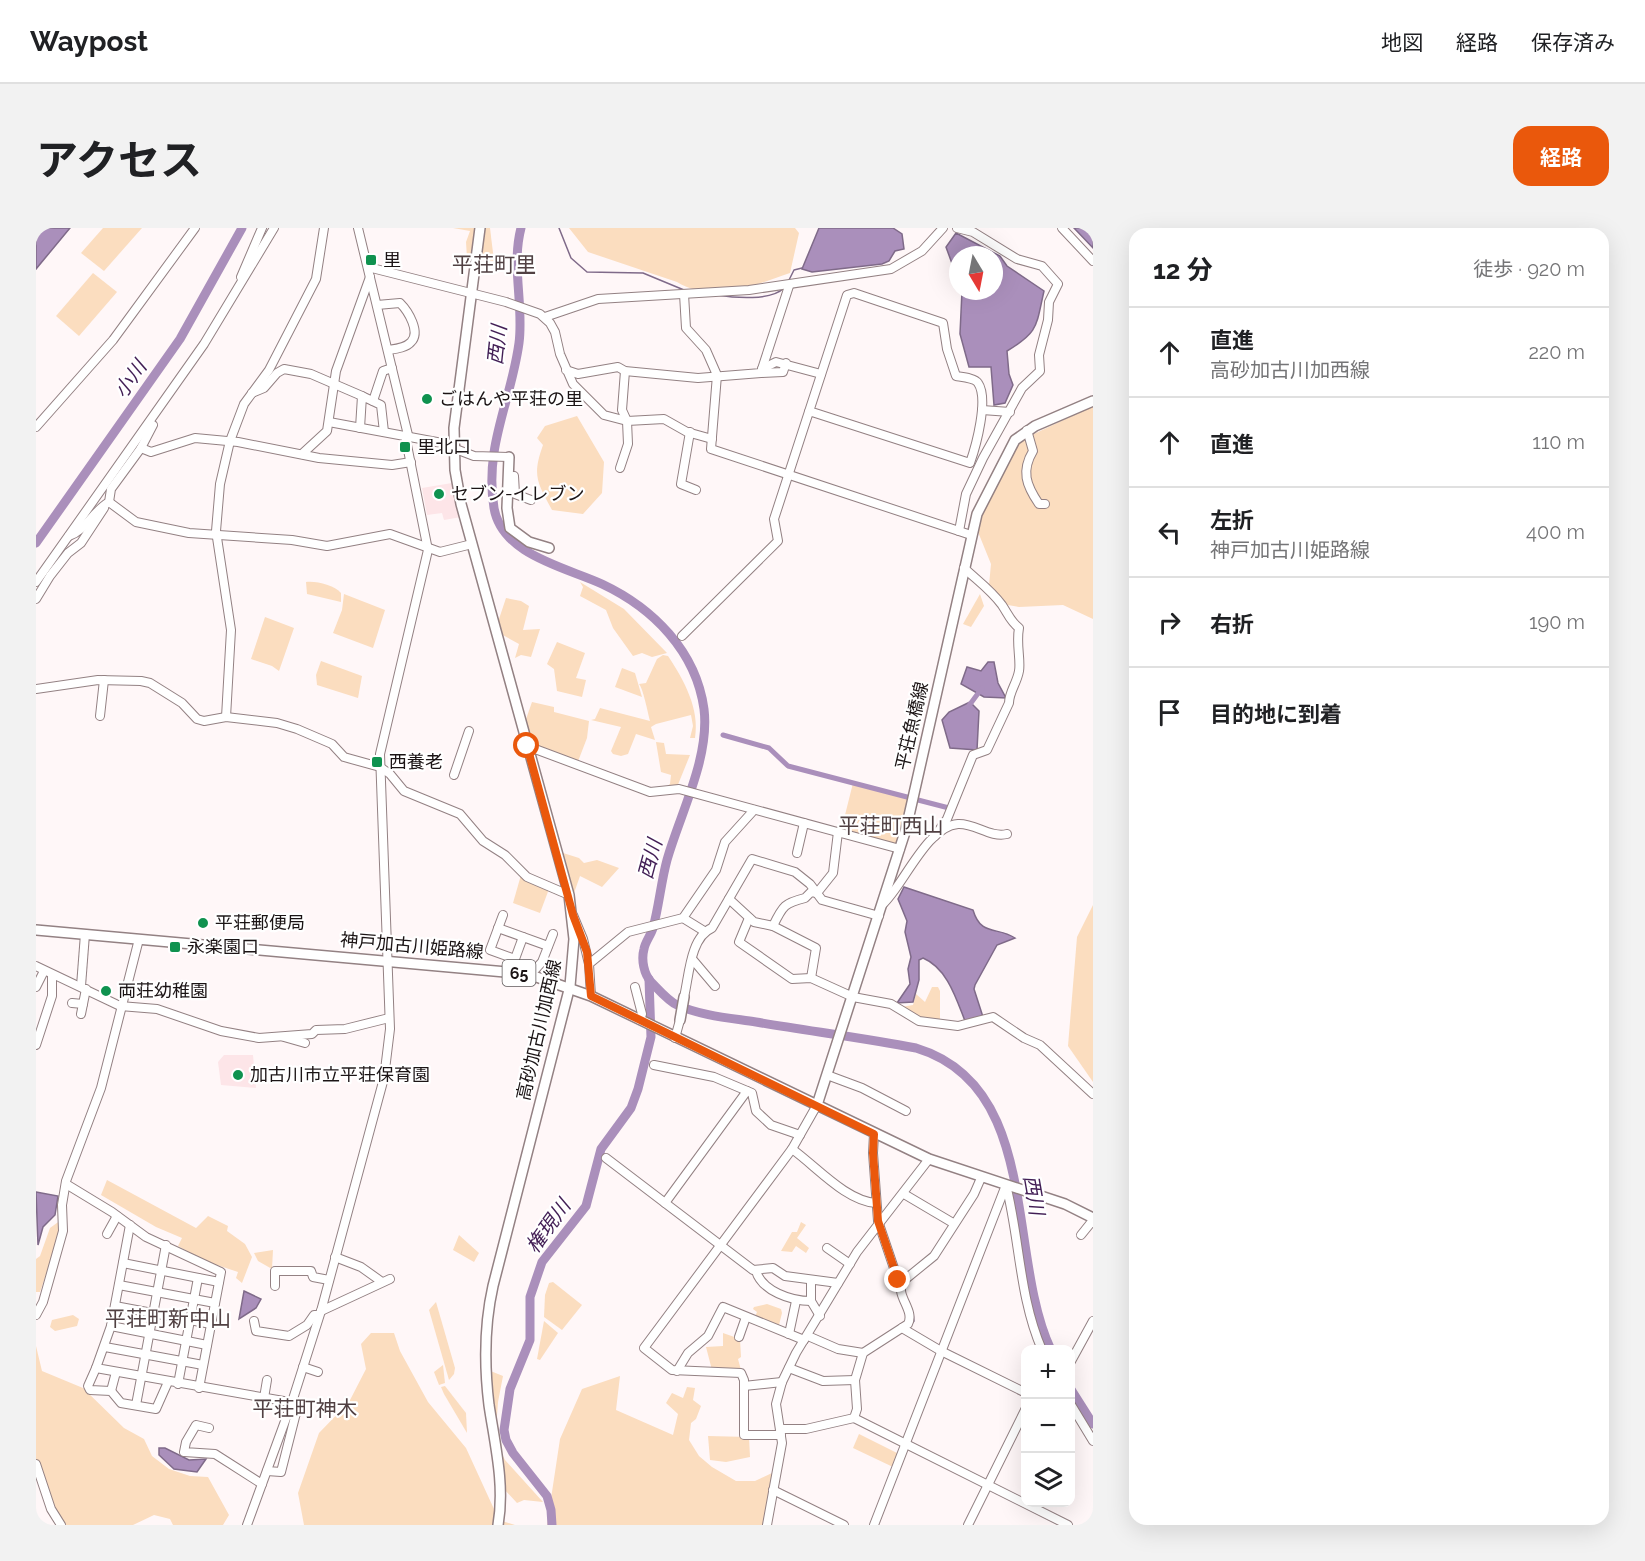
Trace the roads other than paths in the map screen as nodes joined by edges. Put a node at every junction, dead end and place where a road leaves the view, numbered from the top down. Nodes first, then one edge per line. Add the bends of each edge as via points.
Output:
1 (195, 228) edge
2 (262, 228) edge
3 (274, 228) edge
4 (324, 228) edge
5 (358, 228) edge
6 (480, 228) edge
7 (944, 228) edge
8 (957, 228) edge
9 (1062, 228) edge
10 (1093, 261) edge
11 (368, 267) junction
12 (370, 276) junction
13 (789, 286) junction
14 (239, 287) junction
15 (471, 293) junction
16 (684, 294) junction
17 (377, 305) junction
18 (545, 317) junction
19 (388, 350) junction
20 (392, 368) junction
21 (566, 370) junction
22 (625, 371) junction
23 (761, 371) junction
24 (820, 374) junction
25 (717, 375) junction
26 (334, 383) junction
27 (250, 394) junction
28 (362, 396) junction
29 (373, 401) junction
30 (1093, 401) edge
31 (981, 410) junction
32 (809, 411) junction
33 (1010, 412) junction
34 (155, 415) junction
35 (627, 421) junction
36 (329, 422) junction
37 (36, 427) edge
38 (360, 428) junction
39 (1027, 430) junction
40 (384, 432) junction
41 (690, 432) junction
42 (408, 435) junction
43 (711, 439) junction
44 (230, 441) junction
45 (453, 446) junction
46 (141, 448) junction
47 (302, 454) junction
48 (507, 457) joint
49 (411, 462) junction
50 (620, 468) dead end
51 (514, 475) junction
52 (788, 475) junction
53 (696, 490) dead end
54 (531, 500) dead end
55 (107, 503) junction
56 (1045, 504) dead end
57 (959, 531) junction
58 (971, 535) junction
59 (217, 536) junction
60 (67, 537) junction
61 (472, 544) junction
62 (549, 548) dead end
63 (429, 550) junction
64 (964, 568) junction
65 (36, 582) edge
66 (36, 599) edge
67 (682, 636) dead end
68 (104, 680) junction
69 (36, 689) edge
70 (100, 716) dead end
71 (226, 717) junction
72 (469, 731) dead end
73 (527, 746) junction
74 (380, 767) junction
75 (454, 774) dead end
76 (754, 810) junction
77 (804, 824) junction
78 (838, 832) junction
79 (1007, 834) dead end
80 (934, 836) junction
81 (900, 849) junction
82 (797, 853) dead end
83 (817, 893) junction
84 (569, 896) junction
85 (729, 899) junction
86 (883, 904) junction
87 (503, 915) dead end
88 (573, 915) junction
89 (879, 916) junction
90 (682, 918) junction
91 (749, 918) junction
92 (773, 926) junction
93 (498, 928) junction
94 (36, 930) edge
95 (704, 931) junction
96 (85, 934) junction
97 (553, 934) dead end
98 (523, 937) junction
99 (139, 939) junction
100 (548, 946) junction
101 (386, 960) junction
102 (693, 960) junction
103 (589, 964) junction
104 (36, 966) edge
105 (48, 973) junction
106 (530, 975) junction
107 (811, 978) junction
108 (570, 986) junction
109 (715, 986) dead end
110 (36, 987) edge
111 (84, 987) junction
112 (635, 987) dead end
113 (591, 996) junction
114 (853, 997) junction
115 (684, 998) joint
116 (72, 1003) dead end
117 (83, 1004) junction
118 (123, 1005) junction
119 (81, 1014) dead end
120 (389, 1018) junction
121 (680, 1019) joint
122 (641, 1021) junction
123 (282, 1036) junction
124 (675, 1038) junction
125 (305, 1043) dead end
126 (36, 1045) edge
127 (654, 1065) dead end
128 (827, 1075) junction
129 (747, 1091) junction
130 (1093, 1094) edge
131 (817, 1105) junction
132 (906, 1111) dead end
133 (874, 1134) junction
134 (800, 1135) junction
135 (792, 1149) junction
136 (606, 1158) dead end
137 (929, 1159) junction
138 (981, 1178) junction
139 (66, 1184) junction
140 (1007, 1186) junction
141 (904, 1194) junction
142 (664, 1203) junction
143 (876, 1203) junction
144 (117, 1216) junction
145 (1093, 1219) edge
146 (952, 1224) junction
147 (880, 1225) junction
148 (130, 1226) junction
149 (107, 1234) dead end
150 (1081, 1235) dead end
151 (166, 1245) junction
152 (720, 1245) junction
153 (827, 1248) dead end
154 (335, 1257) junction
155 (123, 1263) junction
156 (850, 1264) junction
157 (756, 1270) junction
158 (161, 1271) junction
159 (198, 1278) junction
160 (390, 1279) dead end
161 (329, 1280) junction
162 (811, 1281) junction
163 (219, 1282) junction
164 (382, 1282) junction
165 (838, 1283) junction
166 (119, 1285) junction
167 (275, 1286) dead end
168 (900, 1286) junction
169 (157, 1292) junction
170 (194, 1299) junction
171 (796, 1301) junction
172 (811, 1301) junction
173 (215, 1303) junction
174 (115, 1306) junction
175 (153, 1313) junction
176 (320, 1313) junction
177 (36, 1315) edge
178 (820, 1316) junction
179 (746, 1317) junction
180 (190, 1320) junction
181 (254, 1321) dead end
182 (1093, 1321) edge
183 (211, 1324) junction
184 (111, 1326) junction
185 (902, 1328) junction
186 (149, 1334) junction
187 (789, 1334) junction
188 (738, 1337) dead end
189 (806, 1338) junction
190 (185, 1341) junction
191 (207, 1345) junction
192 (1040, 1345) edge
193 (105, 1347) junction
194 (941, 1352) junction
195 (863, 1353) junction
196 (145, 1355) junction
197 (1075, 1355) edge
198 (182, 1362) junction
199 (203, 1365) junction
200 (303, 1366) junction
201 (96, 1368) junction
202 (789, 1368) junction
203 (677, 1371) junction
204 (116, 1372) junction
205 (318, 1372) dead end
206 (141, 1377) junction
207 (267, 1380) dead end
208 (855, 1380) junction
209 (782, 1382) junction
210 (168, 1383) junction
211 (178, 1384) junction
212 (744, 1386) junction
213 (199, 1388) junction
214 (111, 1391) junction
215 (1021, 1391) edge
216 (264, 1398) junction
217 (292, 1402) junction
218 (136, 1405) junction
219 (1075, 1410) edge
220 (854, 1418) junction
221 (1021, 1418) edge
222 (209, 1428) dead end
223 (781, 1432) junction
224 (1093, 1441) edge
225 (905, 1444) junction
226 (36, 1464) edge
227 (267, 1471) junction
228 (262, 1485) junction
229 (987, 1486) junction
230 (773, 1490) junction
231 (62, 1525) edge
232 (247, 1525) edge
233 (498, 1525) edge
234 (767, 1525) edge
235 (844, 1525) edge
236 (874, 1525) edge
237 (968, 1525) edge
238 (1068, 1525) edge

1 - 37 street via 113,340
2 - 14 street
3 - 14 street
4 - 27 street via 310,293 268,370
5 - 11 street
6 - 15 main road, 高砂加古川加西線
7 - 13 street via 922,251 891,270
8 - 33 street via 973,232 1017,259 1042,266 1058,284 1049,302 1039,355 1040,371 1022,388
9 - 10 street
11 - 12 street
11 - 15 street
12 - 17 street
12 - 26 street
13 - 16 street
13 - 23 street
14 - 34 street
15 - 18 street
15 - 45 main road, 高砂加古川加西線
16 - 18 street via 598,299
16 - 25 street via 686,328 706,350
17 - 19 street
17 - 19 street via 400,303 414,329 410,344
18 - 21 street via 555,332
19 - 20 street
20 - 29 street via 383,371
20 - 42 street
21 - 22 street via 578,374 618,367
21 - 35 street via 578,392 593,407 610,419
22 - 25 street via 678,378
22 - 35 street via 622,410
23 - 24 street via 776,362
23 - 25 street
24 - 31 street via 847,296 854,293 943,323 956,376 978,382
24 - 32 street
25 - 43 street
26 - 27 street via 284,369 264,388
26 - 28 street
26 - 36 street
27 - 44 street
28 - 29 street
28 - 38 street
29 - 40 street via 381,405
30 - 39 main road, 平荘魚橋線
31 - 32 street via 970,463
31 - 33 street
32 - 52 street
33 - 57 street via 966,494
34 - 46 street
34 - 60 street
35 - 41 street via 664,419
35 - 50 street via 628,444
36 - 38 street
36 - 47 street via 327,430
38 - 40 street
39 - 56 street via 1033,451 1025,470 1034,497 1039,504
39 - 58 main road, 平荘魚橋線 via 1003,459
40 - 42 street
41 - 43 street
41 - 53 street via 681,484
42 - 45 street
42 - 49 street via 405,440
43 - 52 street via 711,449
44 - 46 street via 195,438 151,452
44 - 47 street
44 - 59 street via 218,501
45 - 48 street via 468,454
45 - 61 main road, 高砂加古川加西線 via 458,488
46 - 55 street via 111,489
47 - 49 street via 392,465
48 - 51 main road
49 - 63 street
51 - 54 street via 515,494
51 - 62 main road via 507,508 510,528 529,542
52 - 57 street
52 - 67 street via 773,524 778,541
55 - 59 street via 151,527
55 - 60 street via 78,533
55 - 66 street
57 - 58 street
58 - 64 main road, 平荘魚橋線
59 - 63 street via 327,546 390,534
59 - 71 street via 231,630
60 - 65 street
61 - 63 street via 440,552
61 - 73 main road, 高砂加古川加西線
63 - 74 street via 384,730
64 - 80 street via 984,583 1011,623 1019,628 1019,671 987,750 973,755 947,819
64 - 81 main road, 平荘魚橋線
68 - 69 street
68 - 70 street
68 - 71 street via 150,683 182,703 197,719
71 - 74 street via 297,729 332,744 344,757
72 - 75 street
73 - 76 street via 650,792 679,789
73 - 84 main road, 高砂加古川加西線
74 - 84 street via 404,791 463,816 483,841 505,855 527,877
74 - 101 street
76 - 77 street
76 - 90 street via 725,842 716,870
77 - 78 street
77 - 82 street
78 - 81 street
78 - 83 street via 833,873
79 - 80 street via 999,836 958,824
80 - 86 street
81 - 86 main road, 平荘魚橋線
83 - 85 street via 792,870 752,859
83 - 89 street via 822,900
83 - 92 street via 793,898
84 - 88 main road, 高砂加古川加西線
85 - 91 street
85 - 95 street via 712,928
86 - 89 main road, 平荘魚橋線
87 - 93 street
88 - 103 street
88 - 108 main road, 高砂加古川加西線
89 - 114 main road, 平荘魚橋線
90 - 95 street
90 - 103 street via 637,930 614,941
91 - 92 street
91 - 107 street via 739,942 792,979
92 - 107 street via 816,948
93 - 98 street
93 - 98 street via 490,950 513,963
94 - 96 main road, 神戸加古川姫路線 / 65
95 - 102 street
96 - 99 main road, 神戸加古川姫路線 / 65
96 - 111 street
97 - 100 street
98 - 100 street
99 - 101 main road, 神戸加古川姫路線 / 65
99 - 118 street
100 - 106 street via 542,962
101 - 106 main road, 神戸加古川姫路線 / 65
101 - 120 street
102 - 109 street
102 - 115 street
103 - 113 street
104 - 105 street
105 - 110 street
105 - 111 street
105 - 126 street via 52,996
106 - 108 main road, 神戸加古川姫路線 / 65
107 - 114 street
108 - 113 main road, 神戸加古川姫路線 / 65
108 - 233 main road, 高砂加古川加西線 via 485,1327 486,1376 500,1486
111 - 117 street
111 - 118 street via 102,999
112 - 122 street
113 - 122 main road, 神戸加古川姫路線 / 65
114 - 128 main road, 平荘魚橋線
114 - 130 street via 891,1004 926,1023 958,1026 997,1018 1024,1038 1040,1044
115 - 121 main road
116 - 117 street
117 - 119 street
118 - 123 street via 157,1010 244,1036
118 - 139 street via 96,1105
120 - 123 street via 345,1029
120 - 154 street via 384,1078
121 - 124 street
122 - 124 main road, 神戸加古川姫路線 / 65
123 - 125 street
124 - 131 main road, 神戸加古川姫路線 / 65
127 - 129 street via 714,1077
128 - 131 main road, 平荘魚橋線
128 - 132 street
129 - 134 street via 754,1094 756,1111 771,1125
129 - 142 street
131 - 133 main road, 神戸加古川姫路線 / 65
131 - 134 street
133 - 137 main road, 神戸加古川姫路線 / 65
133 - 143 street
134 - 135 street
135 - 143 street via 842,1191 864,1202
135 - 152 street
136 - 142 street
137 - 138 main road, 神戸加古川姫路線 / 65
137 - 141 street
138 - 140 main road, 神戸加古川姫路線 / 65
138 - 146 street
139 - 144 street
139 - 177 street via 63,1231
140 - 145 main road, 神戸加古川姫路線 / 65 via 1065,1204
140 - 192 street via 1020,1278
140 - 194 street
141 - 146 street
141 - 147 street
142 - 152 street
143 - 147 street
144 - 148 street
144 - 149 street
145 - 150 street
146 - 168 street via 934,1256
147 - 156 street
147 - 168 street
148 - 151 street
148 - 155 street
151 - 158 street
151 - 163 street via 221,1272
152 - 157 street
152 - 203 street via 644,1348
153 - 156 street
154 - 161 street
154 - 164 street via 361,1267
155 - 158 street
155 - 166 street
156 - 165 street
157 - 162 street via 773,1268 785,1276
157 - 171 street via 763,1286
158 - 159 street
158 - 169 street
159 - 163 street
159 - 170 street
160 - 164 street
161 - 167 street via 313,1277 311,1271 275,1271
161 - 176 street
162 - 165 street
162 - 172 street
163 - 173 street
164 - 176 street
165 - 178 street
166 - 169 street
166 - 174 street
168 - 185 street via 910,1320
169 - 170 street
169 - 175 street
170 - 173 street
170 - 180 street
171 - 172 street
171 - 187 street
172 - 178 street
173 - 183 street
174 - 175 street
174 - 184 street
175 - 180 street
175 - 186 street
176 - 181 street via 289,1336 256,1331
176 - 200 street
178 - 189 street
179 - 187 street
179 - 188 street
179 - 203 street via 722,1307 708,1336 688,1353
180 - 183 street
180 - 190 street
182 - 197 street
183 - 191 street
184 - 186 street
184 - 193 street
185 - 194 street
185 - 195 street
186 - 190 street
186 - 196 street
187 - 189 street
189 - 195 street
189 - 202 street
190 - 191 street
190 - 198 street
191 - 199 street
193 - 196 street
193 - 201 street
194 - 215 street
194 - 225 street
195 - 208 street
196 - 198 street
196 - 206 street
198 - 199 street
198 - 211 street
199 - 213 street
200 - 205 street
200 - 217 street
201 - 204 street
201 - 214 street via 90,1390
202 - 208 street via 824,1381
202 - 209 street
203 - 212 street via 735,1372 744,1378
204 - 206 street
204 - 214 street
206 - 210 street
206 - 218 street
207 - 216 street
208 - 220 street
209 - 212 street
209 - 223 street via 776,1404
210 - 211 street
210 - 218 street via 156,1409
211 - 213 street
212 - 223 street via 744,1435
213 - 216 street
214 - 218 street via 121,1403
216 - 217 street
217 - 227 street
217 - 227 street via 297,1409 283,1467 280,1474
219 - 224 street
220 - 223 street
220 - 225 street
221 - 229 street
222 - 228 street via 196,1425 184,1452 215,1454
223 - 230 street
225 - 229 street
225 - 236 street
226 - 231 street via 51,1509
227 - 228 street
228 - 232 street
229 - 237 street
229 - 238 street
230 - 234 street
230 - 235 street

